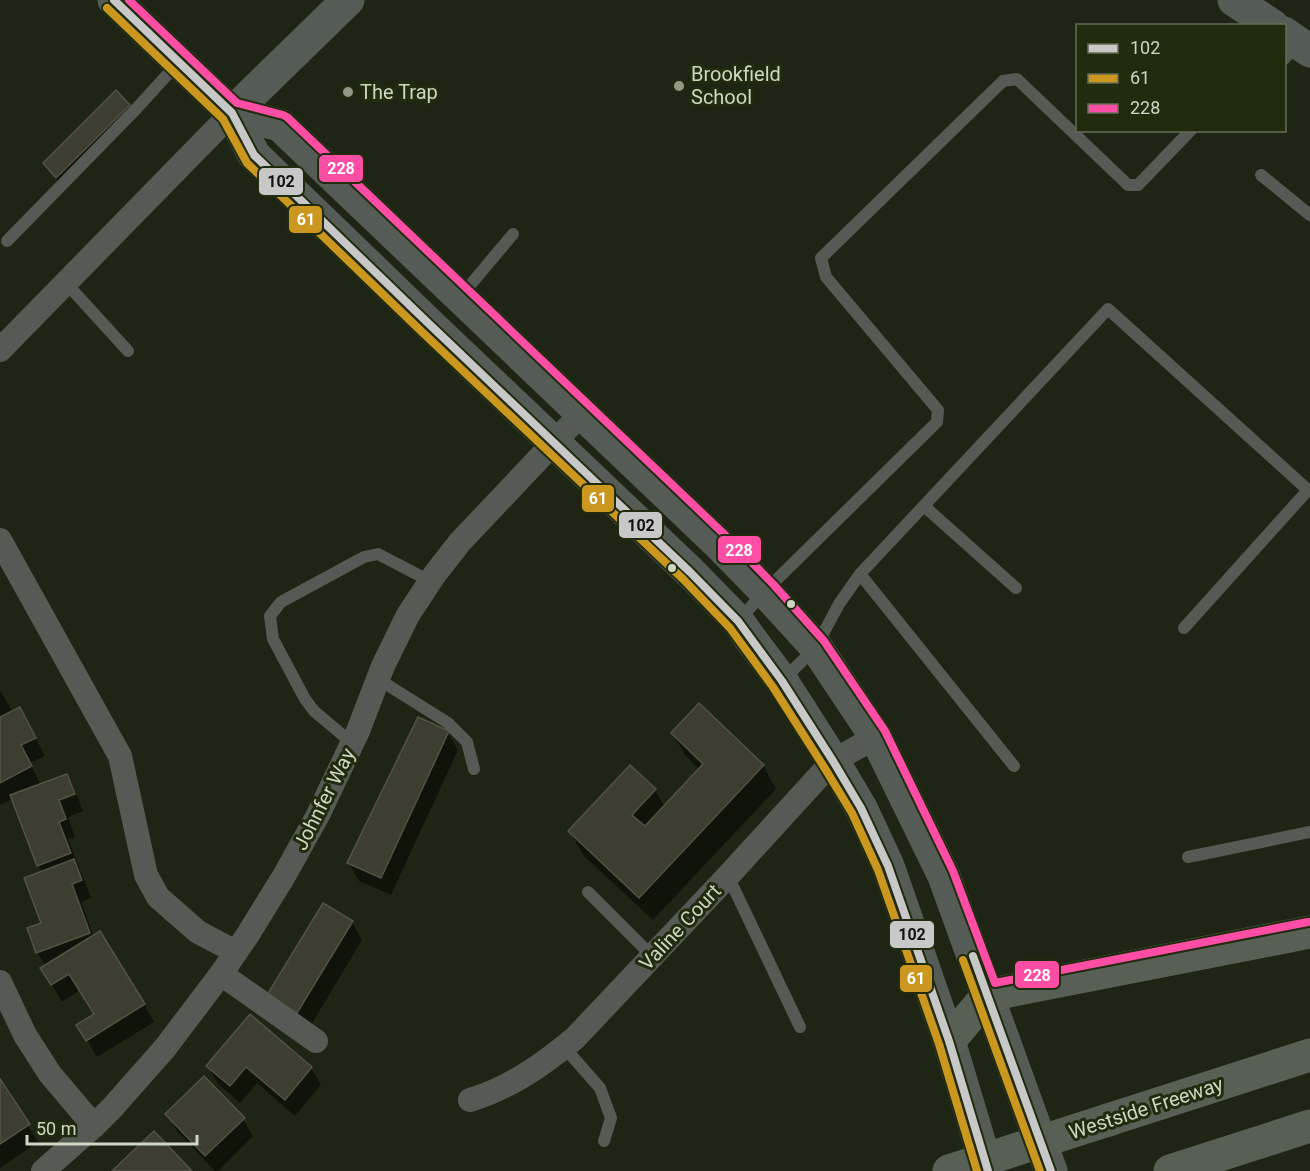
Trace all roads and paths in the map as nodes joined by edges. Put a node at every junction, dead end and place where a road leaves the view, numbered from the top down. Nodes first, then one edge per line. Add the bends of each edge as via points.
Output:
1 (114, 0) edge
2 (348, 0) edge
3 (1234, 0) edge
4 (1270, 24) edge
5 (179, 63) junction
6 (232, 112) junction
7 (1189, 132) edge
8 (1261, 176) dead end
9 (1310, 215) edge
10 (513, 234) dead end
11 (7, 241) dead end
12 (66, 283) junction
13 (460, 297) junction
14 (0, 350) edge
15 (128, 351) dead end
16 (582, 413) junction
17 (554, 444) junction
18 (924, 506) junction
19 (0, 540) edge
20 (860, 574) junction
21 (430, 581) junction
22 (1016, 588) dead end
23 (765, 591) junction
24 (738, 621) junction
25 (1184, 628) dead end
26 (816, 647) junction
27 (378, 679) junction
28 (782, 681) junction
29 (876, 737) junction
30 (352, 743) junction
31 (833, 761) junction
32 (1014, 766) dead end
33 (474, 769) dead end
34 (1310, 832) edge
35 (1188, 857) dead end
36 (728, 876) junction
37 (588, 892) dead end
38 (1310, 932) edge
39 (236, 952) junction
40 (652, 956) junction
41 (221, 974) junction
42 (0, 982) edge
43 (988, 995) junction
44 (800, 1027) dead end
45 (316, 1041) dead end
46 (949, 1041) junction
47 (564, 1047) junction
48 (1310, 1056) edge
49 (470, 1100) dead end
50 (94, 1126) junction
51 (1310, 1126) edge
52 (604, 1141) dead end
53 (43, 1171) edge
54 (949, 1171) edge
55 (988, 1171) edge
56 (1051, 1171) edge
57 (1170, 1171) edge

1 - 5 main road
2 - 6 main road
3 - 4 main road
5 - 6 main road
5 - 11 lane
6 - 12 street
6 - 13 main road via 280,125
6 - 17 main road via 254,155
7 - 23 lane via 1138,185 1128,185 1017,79 1003,81 821,258 826,277 938,410 937,422
8 - 9 lane
10 - 13 lane
12 - 14 street
12 - 15 lane
13 - 16 main road
16 - 17 street, Johnfer Way
16 - 23 main road
17 - 21 street, Johnfer Way via 460,542
17 - 24 main road
18 - 20 lane
18 - 22 lane
18 - 25 lane via 1108,309 1308,490
19 - 39 street via 120,756 146,875 158,897 198,932
20 - 26 lane
20 - 32 lane
21 - 27 street, Johnfer Way via 408,615
21 - 30 lane via 378,554 364,557 281,602 270,616 273,639 305,699
23 - 24 lane
23 - 26 main road
24 - 28 main road
26 - 28 lane
26 - 29 main road
27 - 30 street, Johnfer Way
27 - 33 lane via 448,723 467,742
28 - 31 main road
29 - 31 street, Valine Court
29 - 43 main road via 944,876
30 - 39 street, Johnfer Way via 318,815
31 - 36 street, Valine Court
31 - 46 main road via 888,866
34 - 35 lane
36 - 40 street, Valine Court
36 - 44 lane
37 - 40 lane
38 - 43 highway
39 - 41 street, Johnfer Way
40 - 47 street, Valine Court
41 - 45 street
41 - 50 street, Johnfer Way via 165,1048
42 - 50 street via 25,1035 50,1074
43 - 46 highway
43 - 56 main road
46 - 55 main road
47 - 49 street, Valine Court via 515,1081
47 - 52 lane via 600,1088 611,1118
48 - 54 highway, Westside Freeway, bridge
50 - 53 street, Johnfer Way
51 - 57 highway

